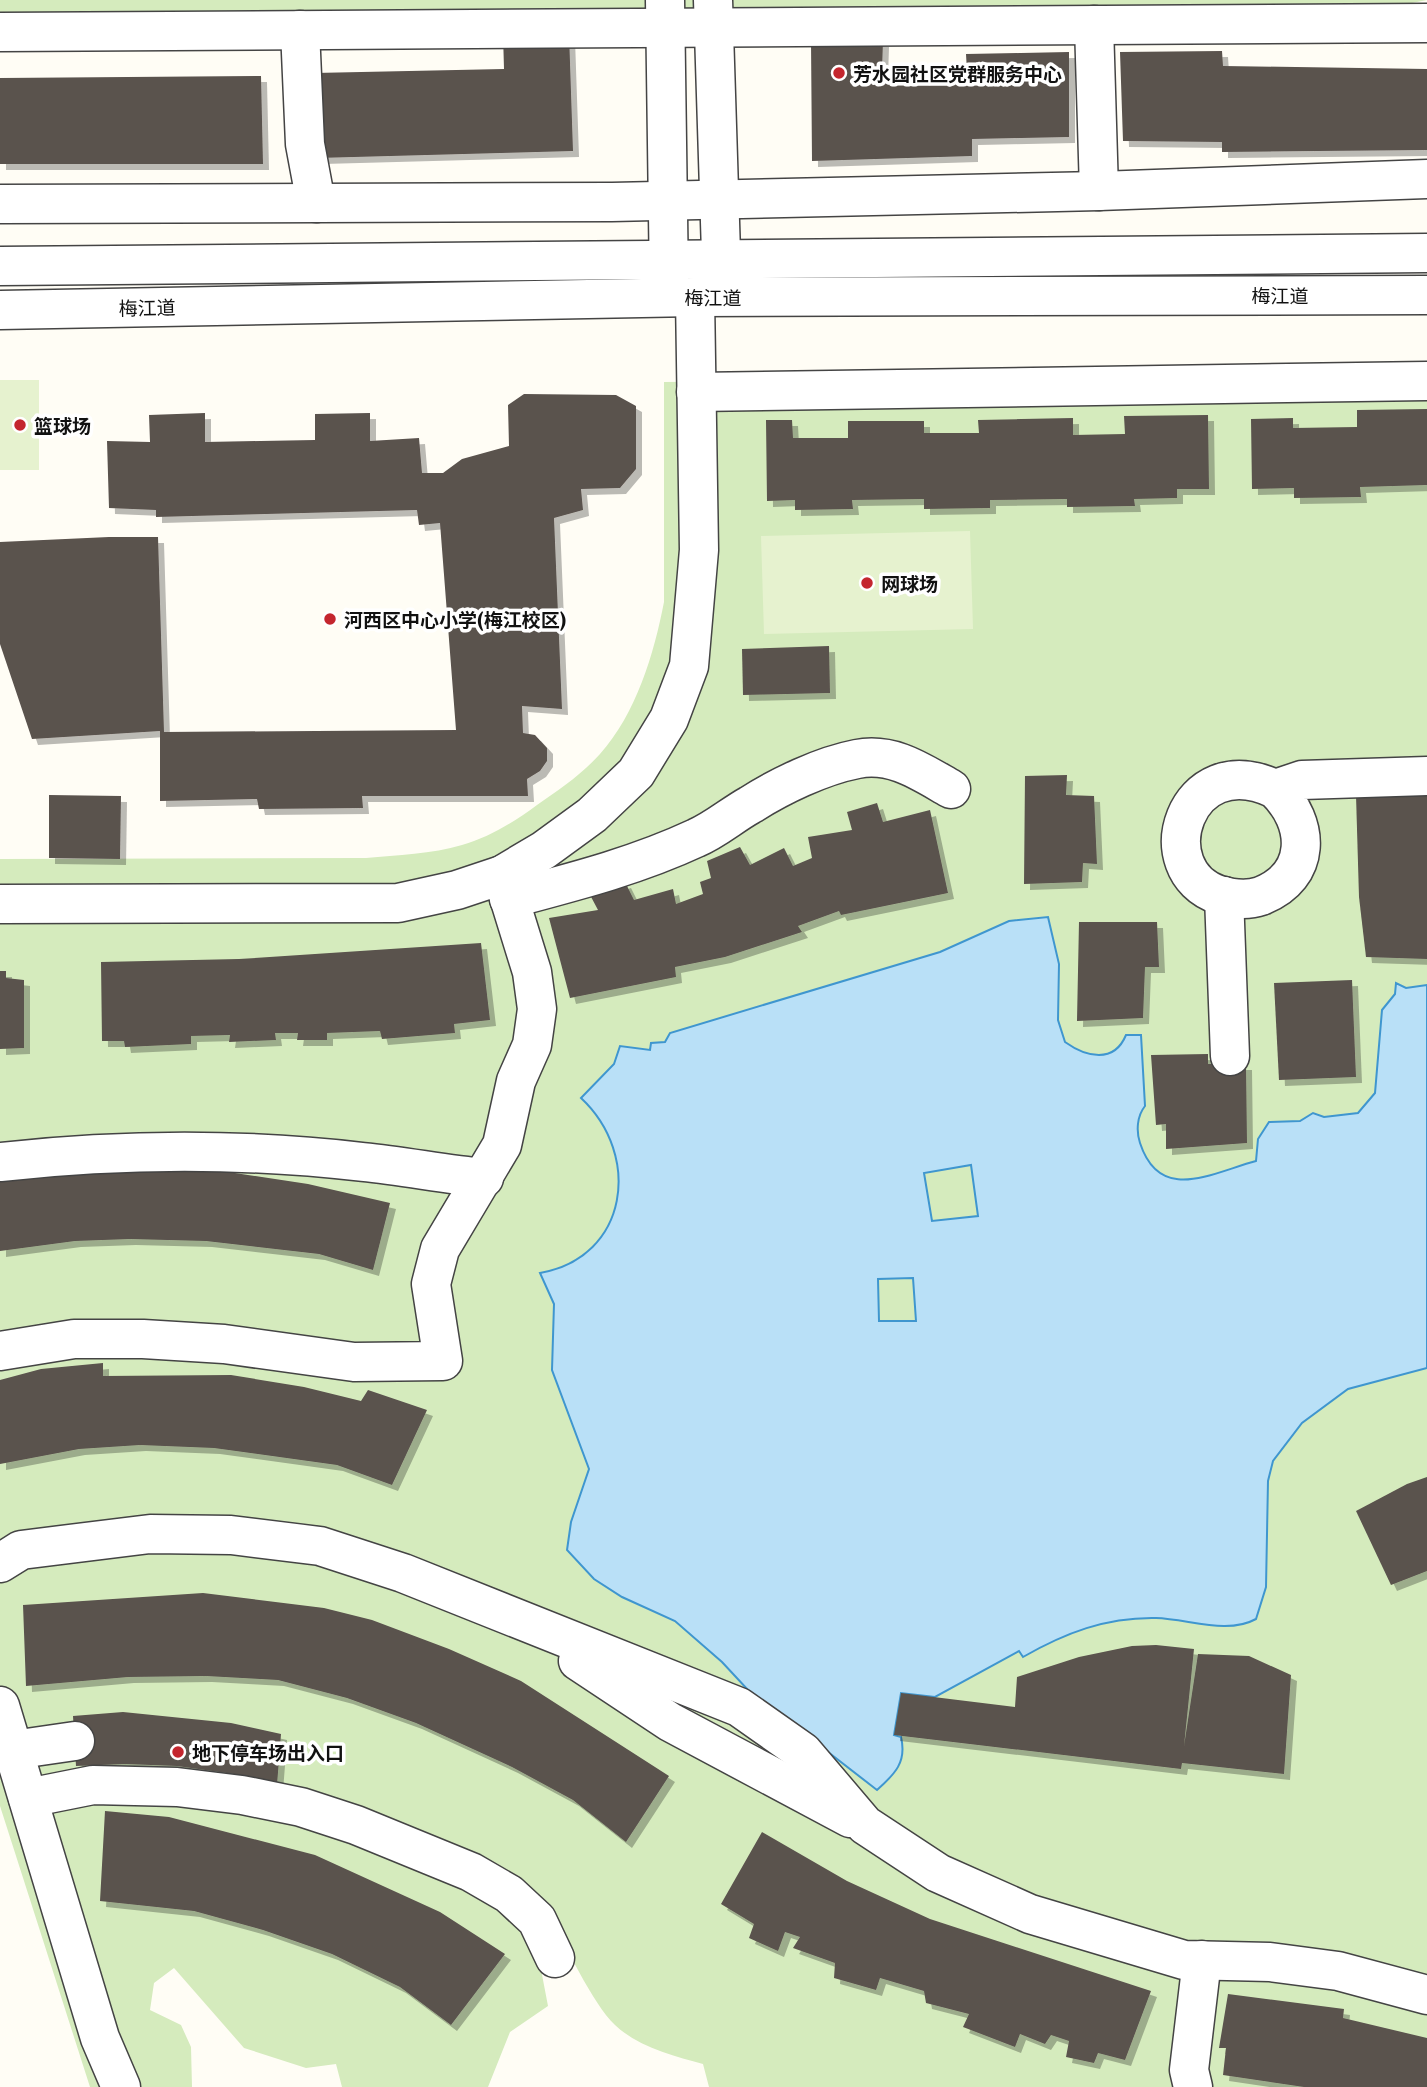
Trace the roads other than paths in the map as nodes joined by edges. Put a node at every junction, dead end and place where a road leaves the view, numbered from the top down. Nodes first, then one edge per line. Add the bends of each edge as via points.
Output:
1 (665, 14) edge
2 (714, 14) edge
3 (1103, 17) edge
4 (1427, 23) edge
5 (300, 30) junction
6 (0, 32) edge
7 (1427, 179) edge
8 (1099, 191) junction
9 (719, 200) junction
10 (666, 201) junction
11 (316, 203) junction
12 (0, 204) edge
13 (1427, 253) edge
14 (0, 266) edge
15 (695, 282) junction
16 (1427, 295) edge
17 (0, 310) edge
18 (1427, 381) edge
19 (696, 392) junction
20 (1427, 776) edge
21 (951, 789) dead end
22 (1275, 789) junction
23 (506, 887) junction
24 (1224, 896) junction
25 (0, 904) edge
26 (1230, 1056) dead end
27 (0, 1163) edge
28 (484, 1178) junction
29 (0, 1351) edge
30 (0, 1563) edge
31 (0, 1706) edge
32 (75, 1741) dead end
33 (13, 1750) junction
34 (28, 1798) junction
35 (555, 1958) dead end
36 (1202, 1960) junction
37 (1427, 1995) edge
38 (121, 2087) edge
39 (1193, 2087) edge

1 - 2 street
1 - 5 street
1 - 10 street
2 - 3 street
2 - 9 street
3 - 4 street
3 - 8 street
5 - 6 street
5 - 11 street via 305,144
7 - 8 street
8 - 9 street
9 - 10 street
9 - 15 street
10 - 11 street
10 - 15 street
11 - 12 street
13 - 15 street, 梅江道
14 - 15 street, 梅江道
15 - 16 street, 梅江道
15 - 17 street, 梅江道
15 - 19 street
18 - 19 street
19 - 23 street via 699,551 695,610 688,666 668,719 636,773
20 - 22 street via 1302,780
21 - 23 street via 912,766 885,758 857,759 815,773 752,803 699,837 633,865
22 - 24 street via 1290,803 1299,821 1298,861 1288,878 1272,891 1253,898
22 - 24 street via 1257,781 1219,783 1189,808 1182,827 1186,865 1198,882
23 - 25 street via 457,890 398,903
23 - 28 street via 532,972 537,1009 532,1045 516,1081 502,1145
24 - 26 street
27 - 28 street via 158,1152 255,1154
28 - 29 street via 440,1249 431,1284 443,1361 354,1362 224,1344 143,1339 74,1339
30 - 36 street via 21,1550 88,1539 231,1535 320,1546 403,1573 739,1707 803,1752 865,1825 938,1873 1030,1914 1112,1941 1184,1960
31 - 33 street
32 - 33 street
33 - 34 street
34 - 35 street via 93,1786 177,1787 301,1807 471,1872 509,1894 537,1920
34 - 38 street via 100,2038
36 - 37 street via 1338,1971
36 - 39 street via 1189,2070

